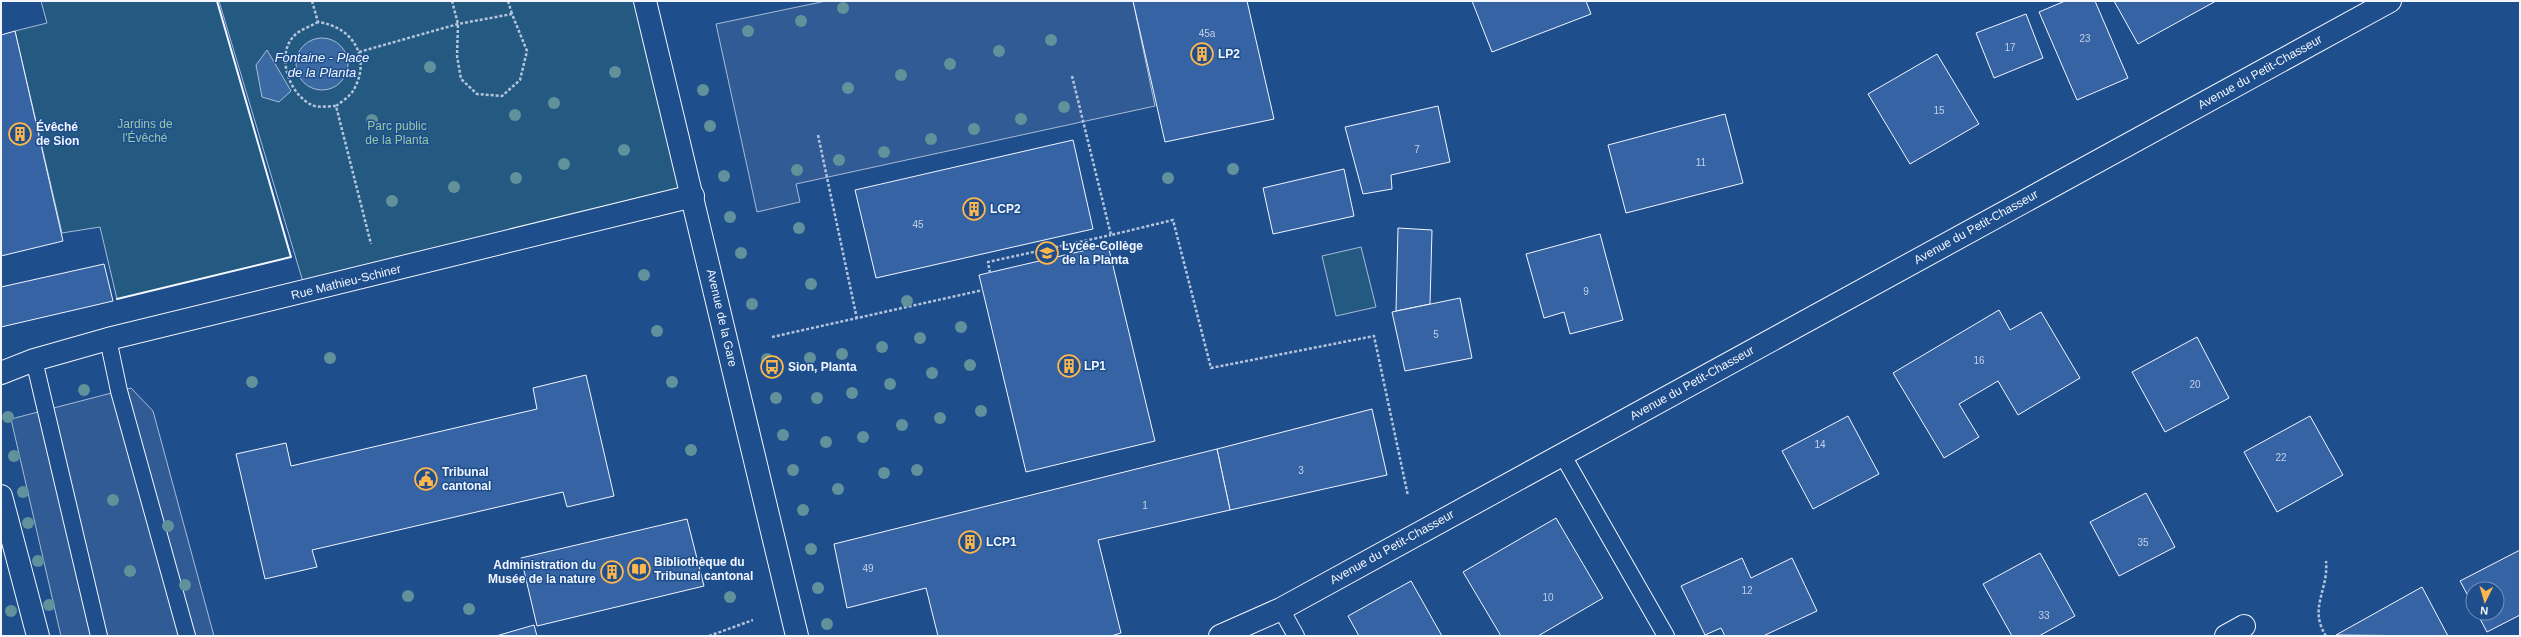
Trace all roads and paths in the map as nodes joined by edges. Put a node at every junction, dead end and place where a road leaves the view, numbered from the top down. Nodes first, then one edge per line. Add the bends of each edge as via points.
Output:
1 (312, 1) edge
2 (452, 1) edge
3 (508, 1) edge
4 (645, 1) edge
5 (2390, 1) edge
6 (512, 14) junction
7 (318, 22) junction
8 (458, 24) junction
9 (359, 52) junction
10 (1072, 76) dead end
11 (336, 106) junction
12 (818, 135) dead end
13 (693, 196) junction
14 (1110, 235) junction
15 (370, 244) dead end
16 (990, 273) dead end
17 (983, 290) dead end
18 (857, 319) junction
19 (772, 337) dead end
20 (108, 339) junction
21 (34, 360) junction
22 (1, 373) edge
23 (1562, 454) junction
24 (1, 496) edge
25 (1408, 496) dead end
26 (2326, 562) dead end
27 (1281, 609) junction
28 (753, 620) dead end
29 (38, 636) edge
30 (99, 636) edge
31 (188, 636) edge
32 (709, 636) edge
33 (797, 636) edge
34 (1220, 636) edge
35 (1296, 636) edge
36 (1666, 636) edge
37 (2326, 636) edge

1 - 7 path
2 - 8 path
3 - 6 path
4 - 13 street, Avenue de la Gare
5 - 23 street, Avenue du Petit-Chasseur
6 - 8 path
6 - 8 path via 527,51 520,80 502,96 477,94 460,79 457,56
7 - 9 path via 332,24 348,35
7 - 11 path via 296,35 287,50 286,68 297,95 313,106
8 - 9 path
9 - 11 path via 361,68 352,92
10 - 14 path
11 - 15 path
12 - 18 path
13 - 20 street, Rue Mathieu-Schiner
13 - 33 street, Avenue de la Gare
14 - 16 path via 988,262
14 - 25 path via 1173,220 1210,368 1374,336
17 - 18 path
18 - 19 path
20 - 21 street, Rue Mathieu-Schiner
20 - 31 lane via 119,391
21 - 22 street, Rue Mathieu-Schiner
21 - 30 lane
23 - 27 street, Avenue du Petit-Chasseur
23 - 36 lane
24 - 29 street
26 - 37 path via 2327,574 2317,609 2317,620
27 - 34 street, Avenue du Petit-Chasseur
27 - 35 lane
28 - 32 path

